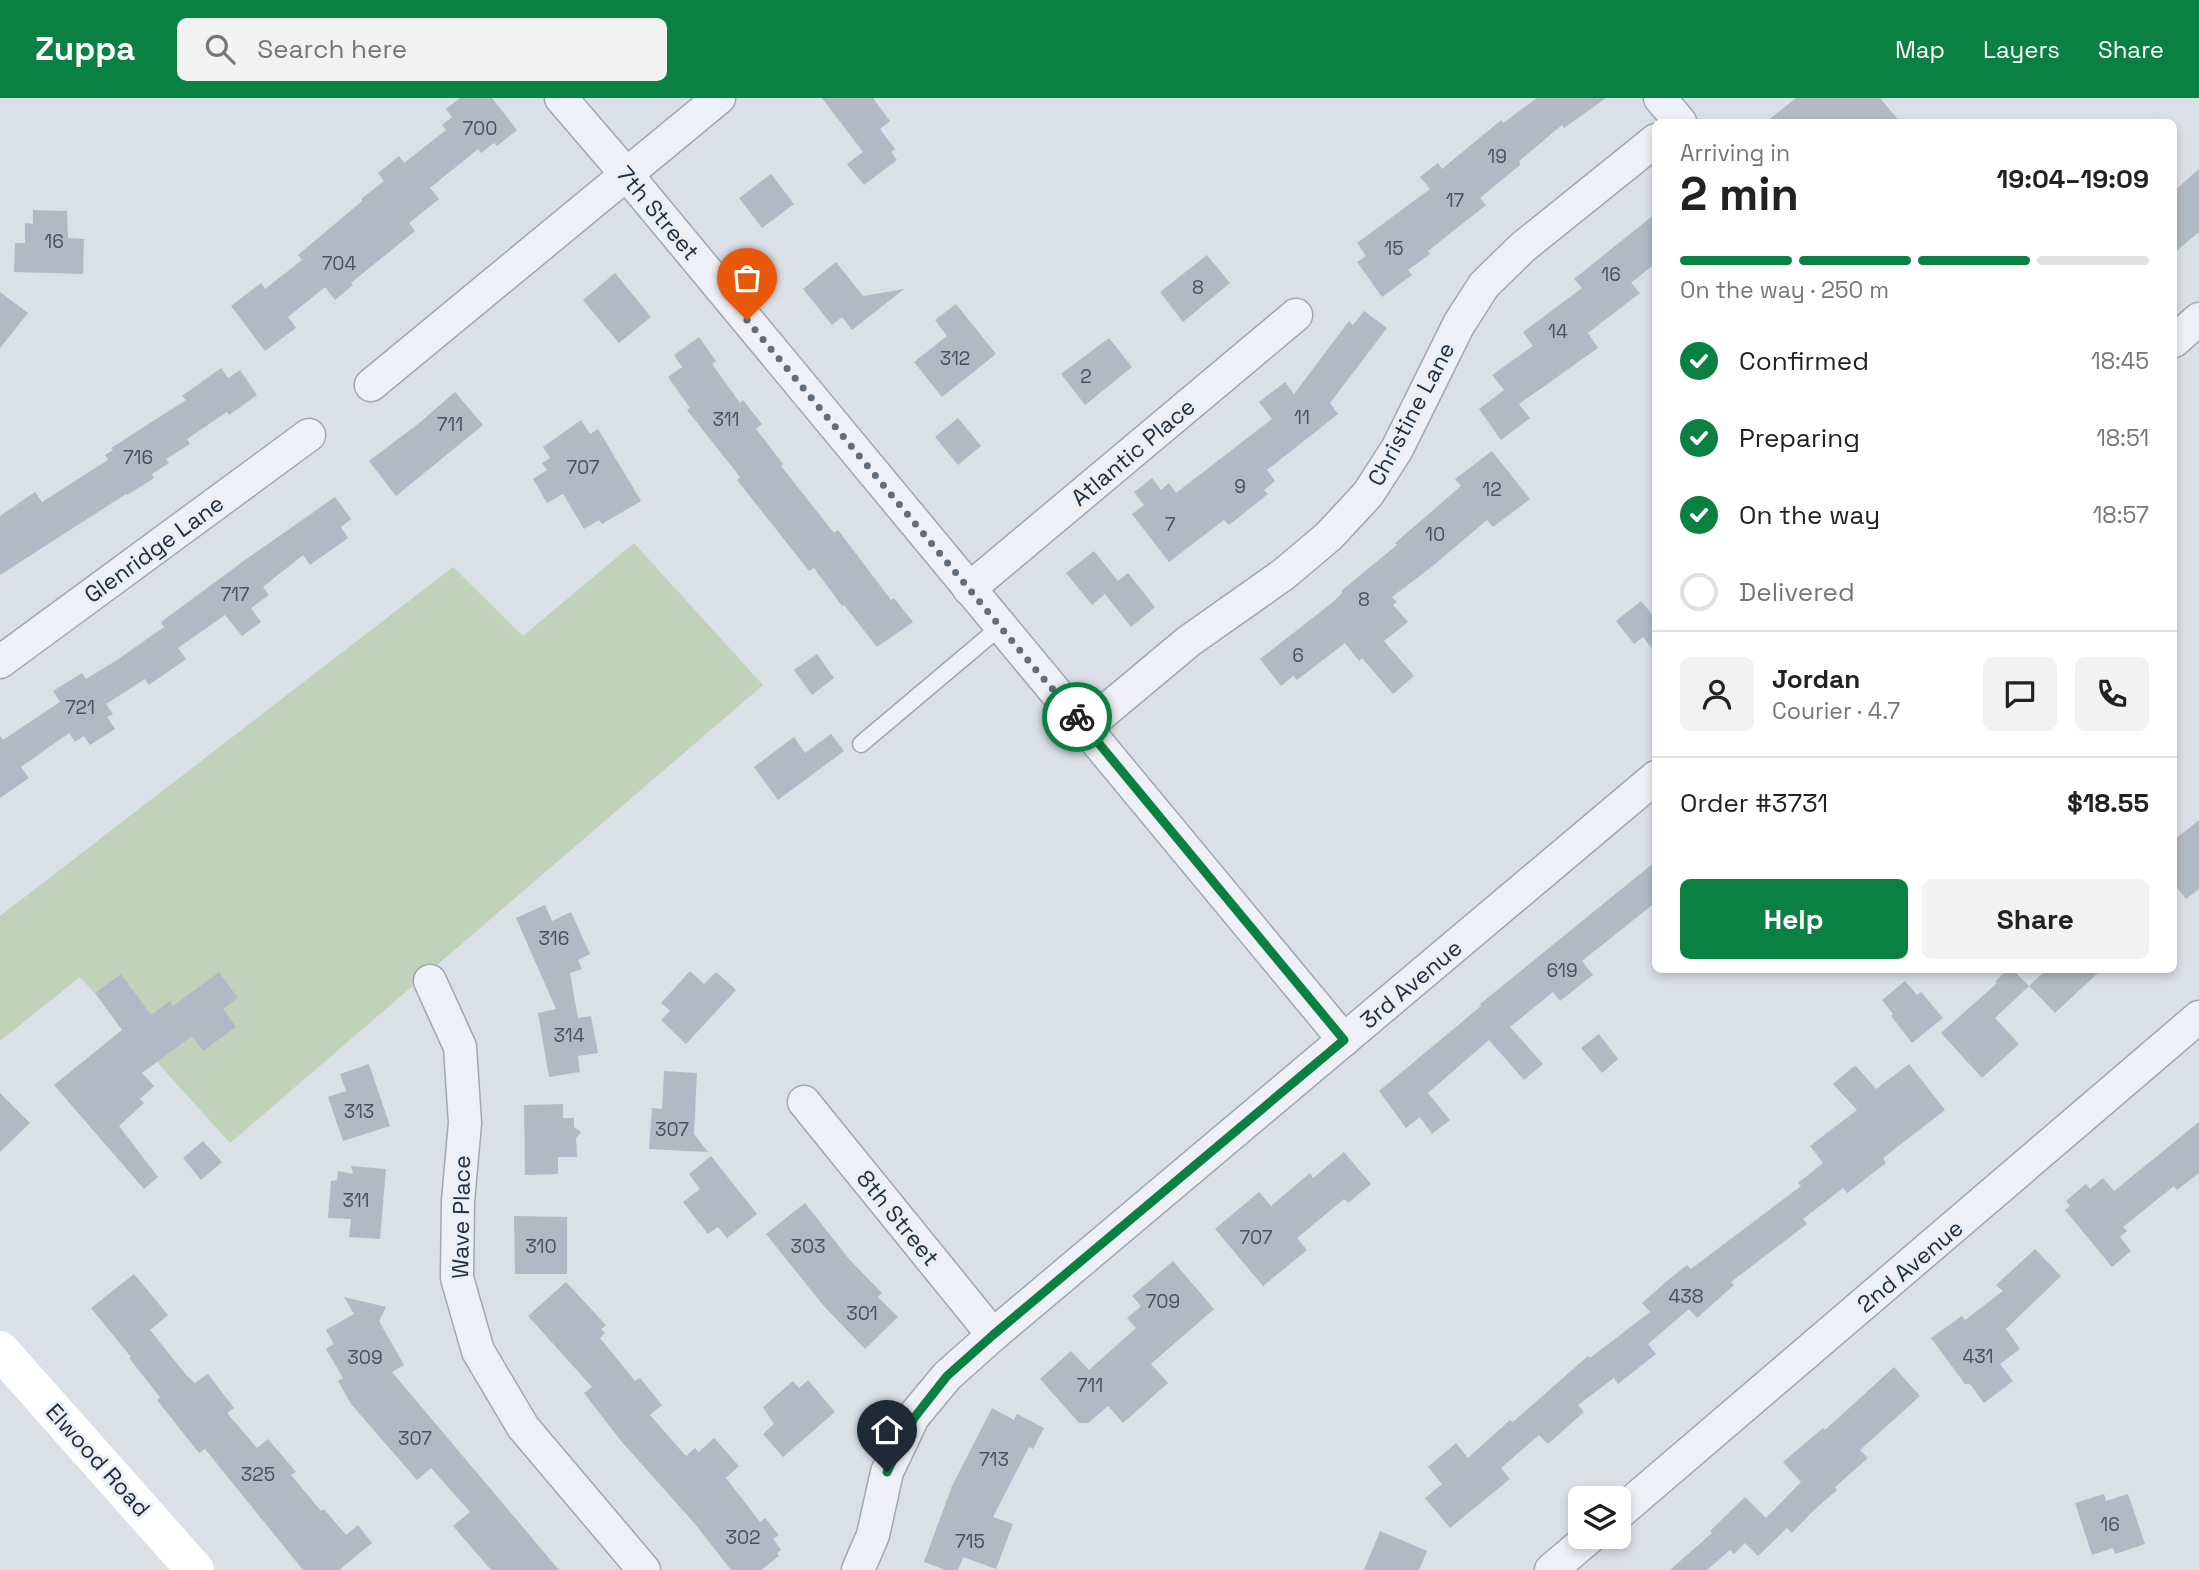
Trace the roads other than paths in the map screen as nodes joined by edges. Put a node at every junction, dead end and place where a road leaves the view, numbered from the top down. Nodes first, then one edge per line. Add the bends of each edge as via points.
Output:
1 (561, 98) edge
2 (719, 98) edge
3 (1652, 137) edge
4 (627, 175) junction
5 (1296, 314) dead end
6 (2199, 319) edge
7 (2177, 338) edge
8 (371, 385) dead end
9 (309, 435) dead end
10 (969, 589) junction
11 (1000, 627) junction
12 (0, 662) edge
13 (1086, 727) junction
14 (861, 744) dead end
15 (1652, 780) edge
16 (429, 981) dead end
17 (2199, 1017) edge
18 (1344, 1040) junction
19 (804, 1102) dead end
20 (993, 1335) junction
21 (0, 1350) edge
22 (1631, 1503) edge
23 (1576, 1549) edge
24 (195, 1570) edge
25 (644, 1570) edge
26 (858, 1570) edge
27 (1551, 1570) edge

1 - 4 street, 7th Street
2 - 4 street
3 - 13 street, Christine Lane via 1484,285 1459,324 1397,449 1368,494 1329,536 1284,574 1189,640
4 - 8 street
4 - 10 street, 7th Street
5 - 10 street, Atlantic Place
6 - 7 street
9 - 12 street, Glenridge Lane
10 - 11 street, 7th Street
11 - 13 street, 7th Street
11 - 14 lane
13 - 18 street, 7th Street
15 - 18 street, 3rd Avenue
16 - 25 street, Wave Place via 460,1047 465,1123 457,1278 478,1351 523,1427
17 - 22 street, 2nd Avenue
18 - 20 street, 3rd Avenue
19 - 20 street, 8th Street
20 - 26 street, 3rd Avenue via 947,1376 914,1418 887,1472 873,1535
21 - 24 main road, Elwood Road
23 - 27 street

